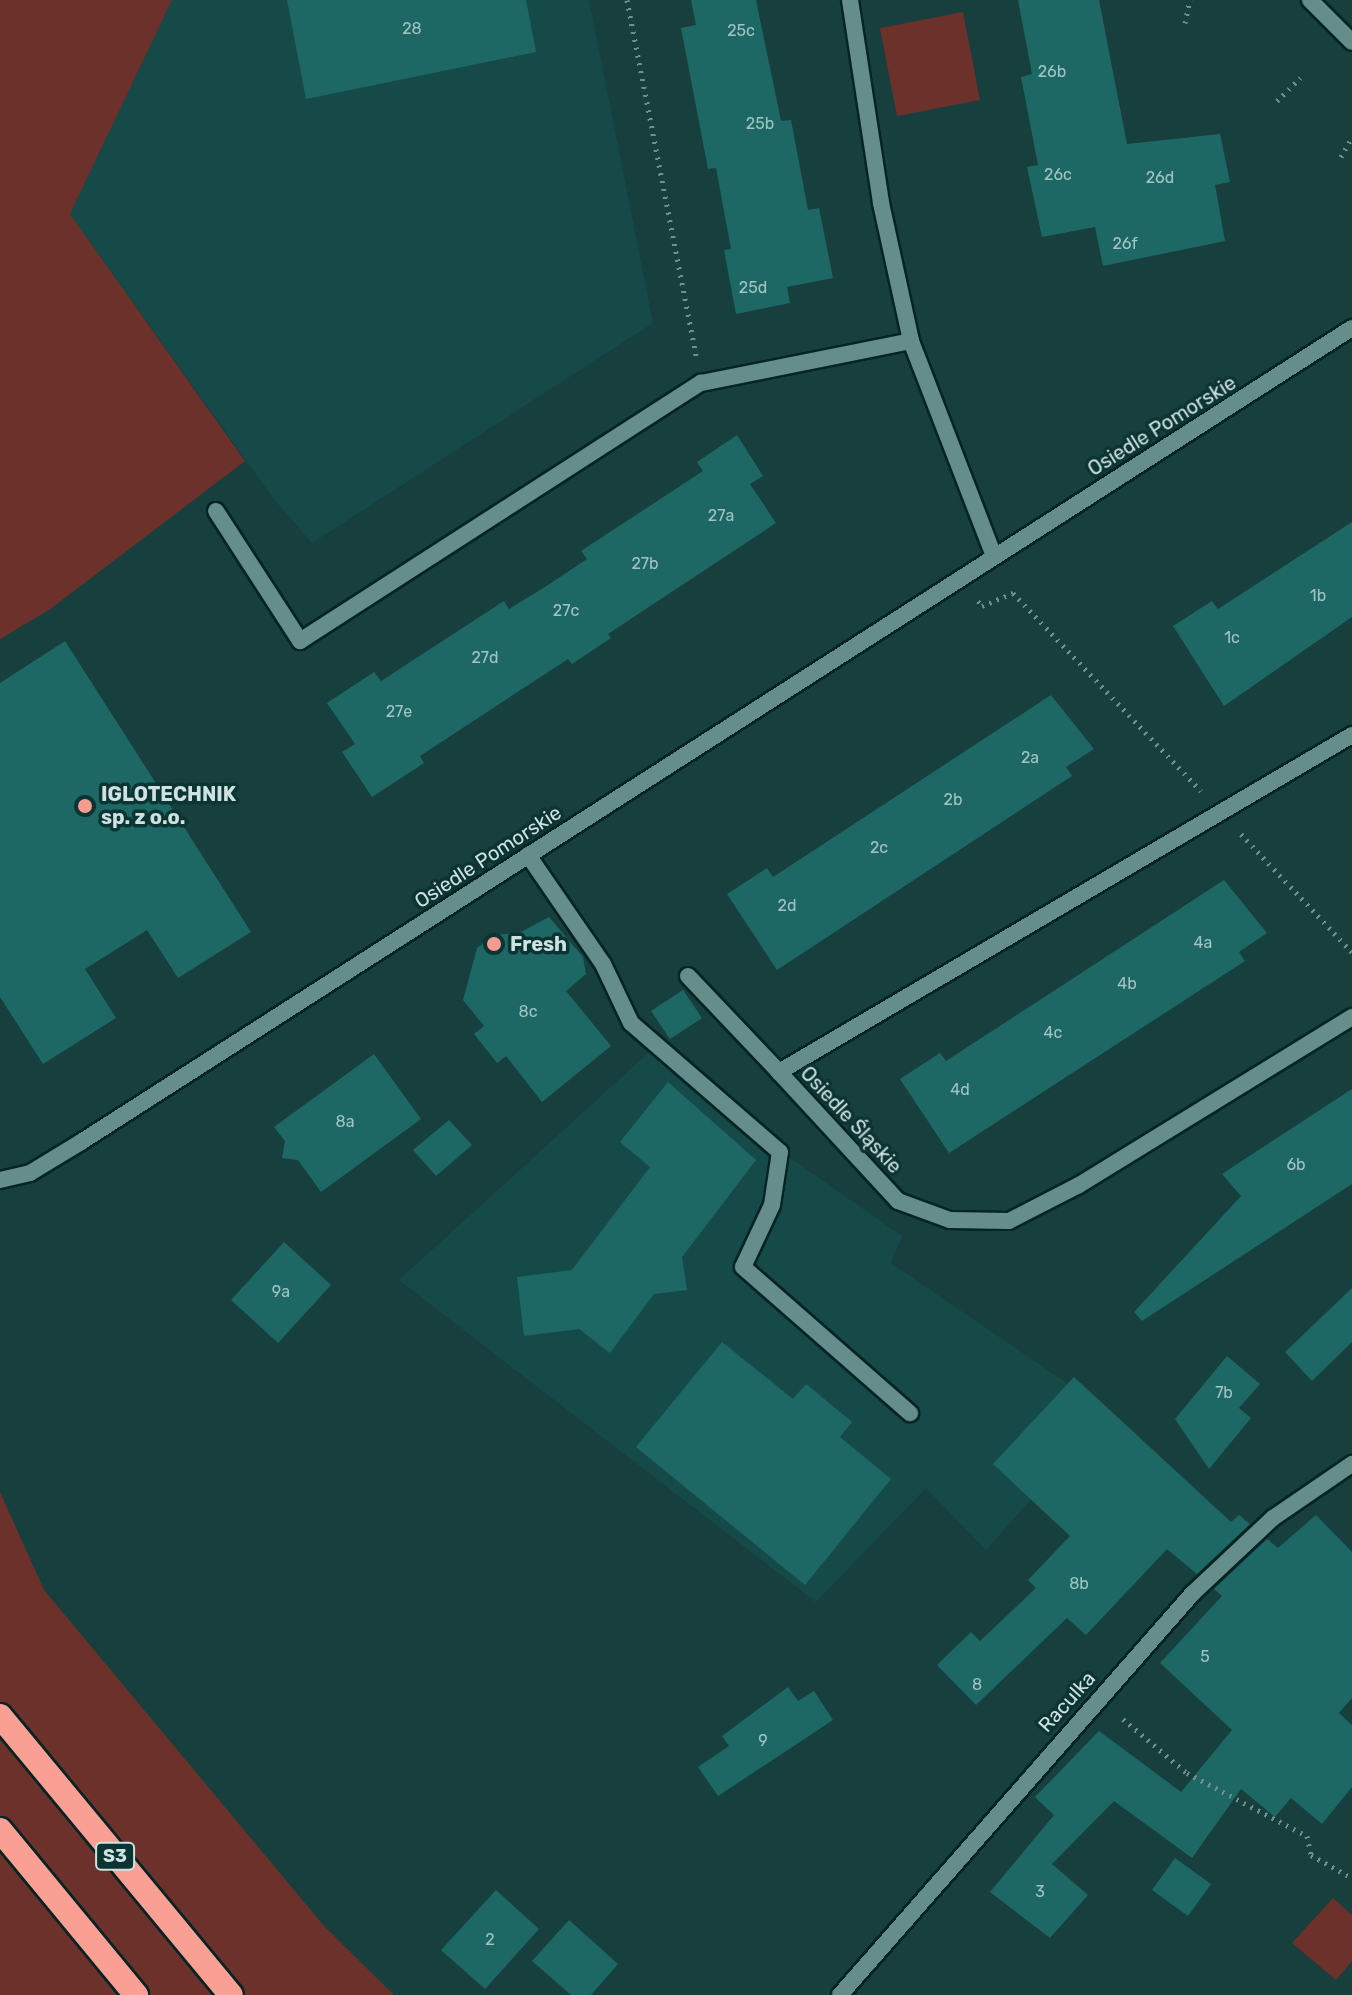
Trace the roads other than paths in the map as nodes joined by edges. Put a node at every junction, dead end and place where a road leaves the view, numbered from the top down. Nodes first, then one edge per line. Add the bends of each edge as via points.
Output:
1 (850, 0) edge
2 (1310, 0) edge
3 (1352, 42) edge
4 (1352, 328) edge
5 (911, 341) junction
6 (216, 511) dead end
7 (994, 556) junction
8 (1352, 735) edge
9 (528, 855) junction
10 (688, 976) dead end
11 (1352, 1017) edge
12 (779, 1072) junction
13 (0, 1180) edge
14 (910, 1413) dead end
15 (1352, 1464) edge
16 (0, 1716) edge
17 (0, 1830) edge
18 (136, 1995) edge
19 (231, 1995) edge
20 (840, 1995) edge

1 - 5 street via 881,203
2 - 3 street
4 - 7 street, Osiedle Pomorskie
5 - 6 street via 701,383 300,641
5 - 7 street
7 - 9 street, Osiedle Pomorskie
8 - 12 street, Osiedle Śląskie
9 - 13 street, Osiedle Pomorskie via 30,1173
9 - 14 street via 603,964 631,1023 780,1152 772,1205 743,1267
10 - 12 street
11 - 12 street, Osiedle Śląskie via 1079,1185 1009,1221 950,1220 898,1201
15 - 20 street, Raculka via 1273,1518 1192,1594
16 - 19 highway, S3
17 - 18 highway

